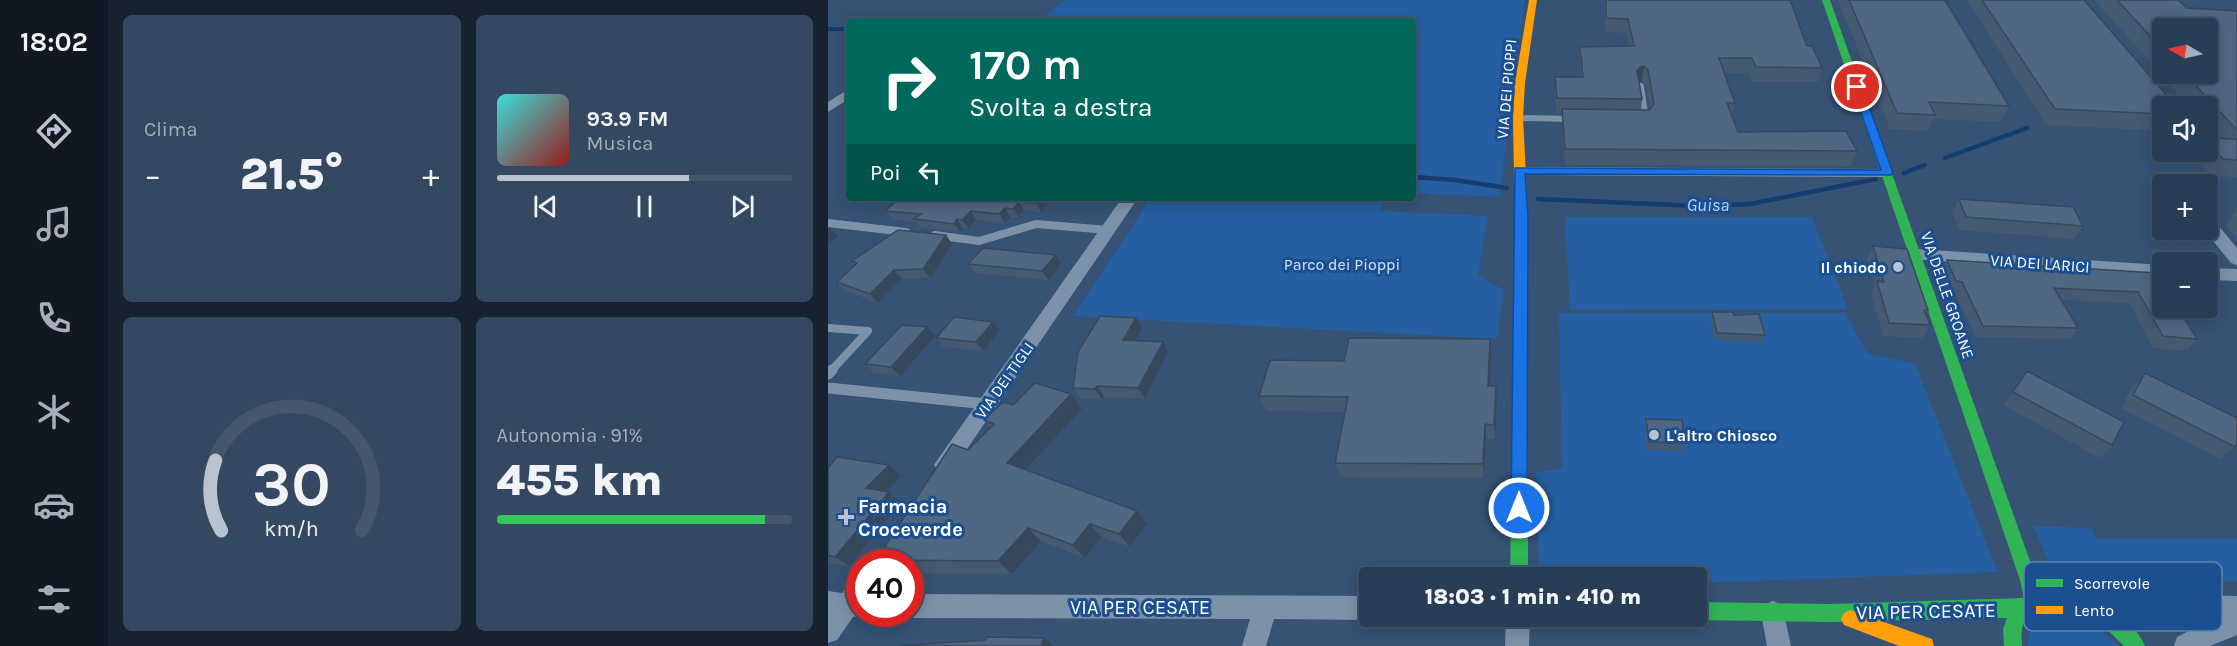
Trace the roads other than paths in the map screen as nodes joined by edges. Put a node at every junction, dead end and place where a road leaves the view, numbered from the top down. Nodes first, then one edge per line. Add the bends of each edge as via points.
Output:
1 (1533, 0) edge
2 (1826, 0) edge
3 (1641, 86) edge
4 (846, 95) edge
5 (828, 108) edge
6 (1518, 118) junction
7 (1577, 119) edge
8 (1636, 120) edge
9 (1519, 171) junction
10 (1887, 173) junction
11 (1128, 201) edge
12 (828, 223) edge
13 (1108, 230) junction
14 (2218, 236) edge
15 (1916, 255) junction
16 (2237, 259) edge
17 (2152, 270) edge
18 (2218, 274) edge
19 (2237, 275) edge
20 (828, 328) edge
21 (828, 374) edge
22 (828, 388) edge
23 (987, 405) junction
24 (935, 479) edge
25 (2024, 562) edge
26 (1519, 567) edge
27 (846, 605) edge
28 (2024, 605) edge
29 (924, 606) edge
30 (1265, 608) junction
31 (1359, 608) edge
32 (2222, 608) edge
33 (2237, 608) edge
34 (2024, 610) edge
35 (1707, 611) edge
36 (1773, 613) junction
37 (1830, 614) junction
38 (2237, 623) edge
39 (1518, 627) edge
40 (2222, 628) edge
41 (828, 631) edge
42 (2124, 631) edge
43 (2214, 631) edge
44 (1254, 646) edge
45 (1517, 646) edge
46 (1779, 646) edge
47 (1925, 646) edge
48 (2013, 646) edge
49 (2136, 646) edge
50 (2186, 646) edge

1 - 6 street, VIA DEI PIOPPI
2 - 10 street, VIA DELLE GROANE
3 - 8 lane via 1647,120
4 - 5 street
6 - 7 lane
6 - 9 street, VIA DEI PIOPPI
9 - 10 lane
9 - 26 street, VIA DEI PIOPPI
10 - 15 street, VIA DELLE GROANE
11 - 13 street, VIA DEI TIGLI
12 - 13 lane via 979,241 1036,224
13 - 23 street, VIA DEI TIGLI
14 - 16 street
15 - 17 street, VIA DEI LARICI
15 - 25 street, VIA DELLE GROANE
18 - 19 street
20 - 21 lane via 868,331
22 - 23 lane
23 - 24 street, VIA DEI TIGLI
27 - 41 street
28 - 37 street, VIA PER CESATE
29 - 30 street, VIA PER CESATE
30 - 31 street, VIA PER CESATE
30 - 44 street
32 - 33 street
34 - 48 street via 2014,621
35 - 36 street, VIA PER CESATE
36 - 37 street, VIA PER CESATE
36 - 46 street
37 - 47 street, VIA PER CESATE
38 - 40 street
39 - 45 street
42 - 49 street, VIA PER CESATE
43 - 50 street

